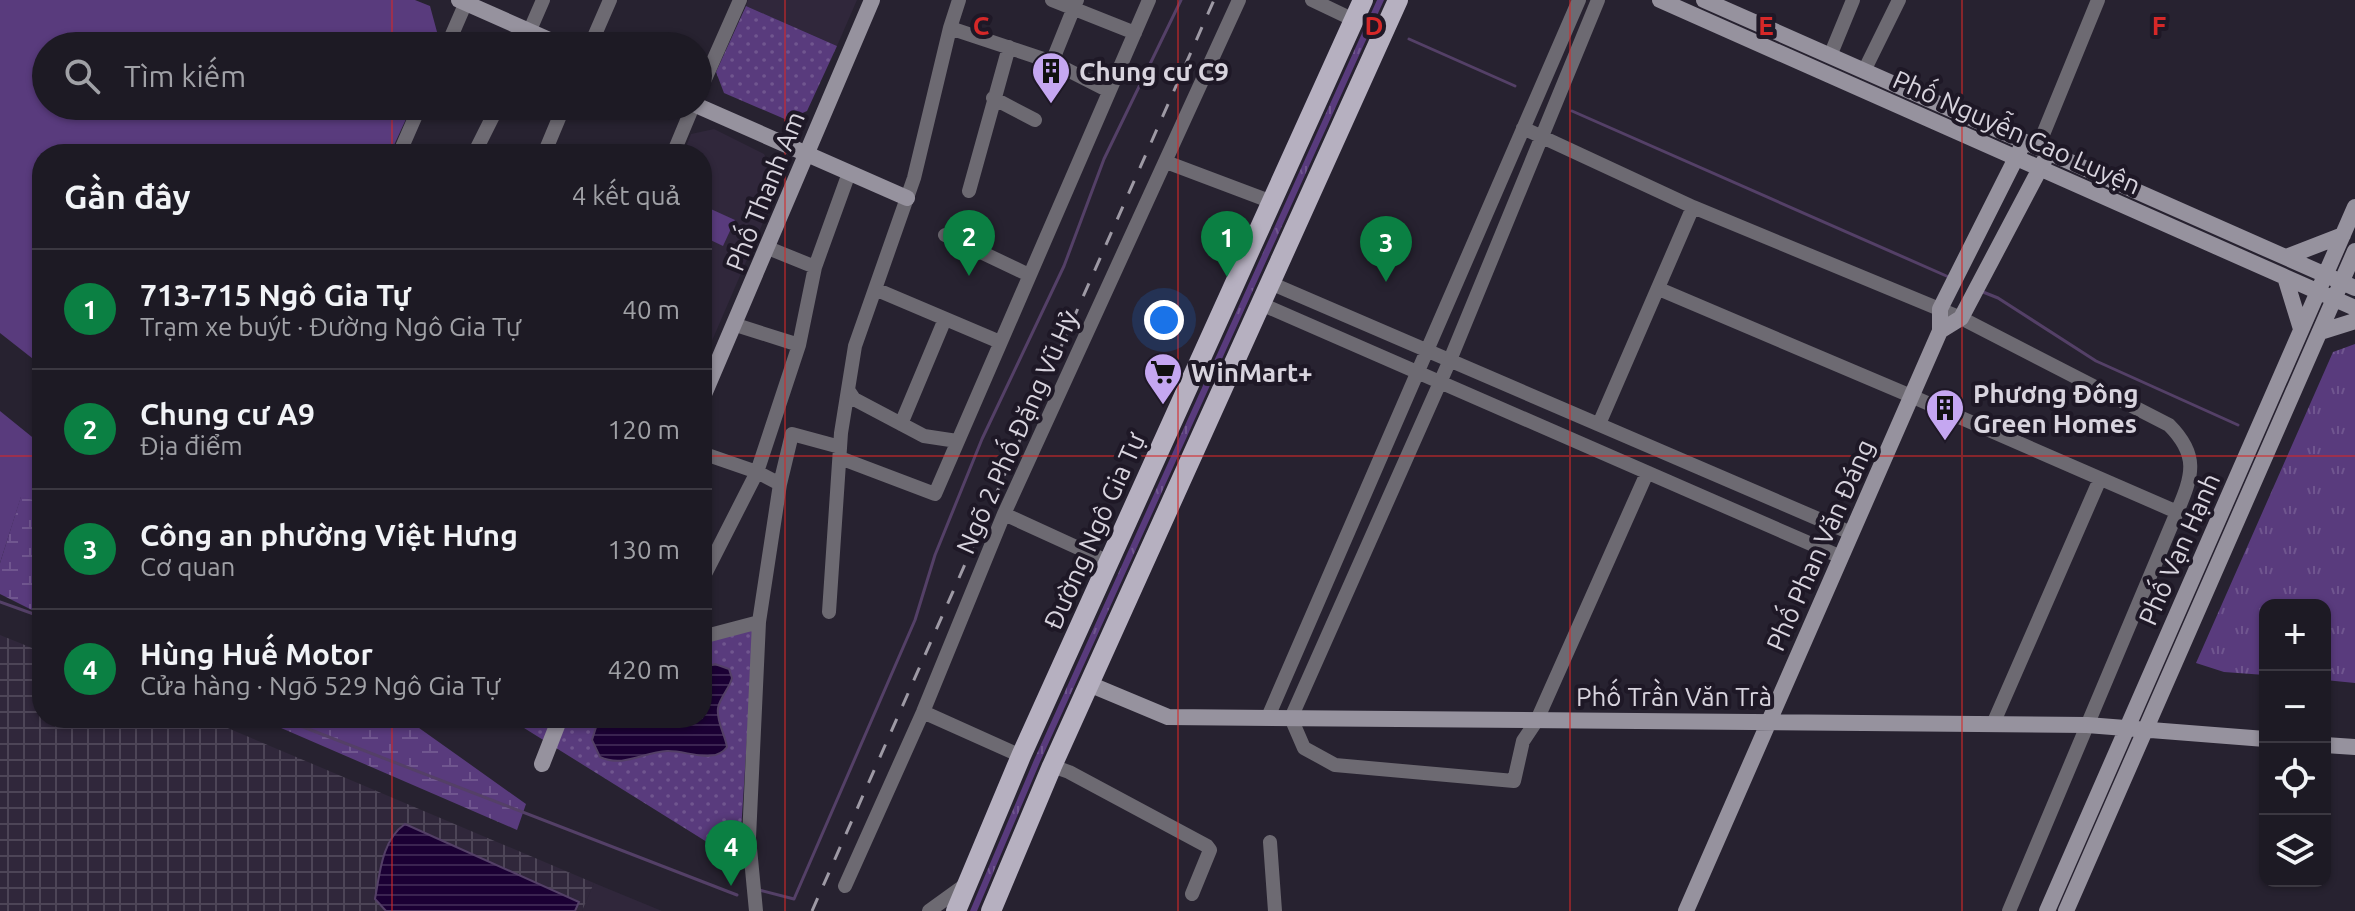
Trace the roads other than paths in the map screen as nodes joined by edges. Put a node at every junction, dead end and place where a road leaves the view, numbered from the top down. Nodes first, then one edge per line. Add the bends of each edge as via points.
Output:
1 (543, 0) edge
2 (610, 0) edge
3 (740, 0) edge
4 (872, 0) edge
5 (959, 0) edge
6 (1052, 0) edge
7 (1149, 0) edge
8 (1239, 0) edge
9 (1312, 0) edge
10 (1363, 0) edge
11 (1398, 0) edge
12 (1579, 0) edge
13 (1598, 0) edge
14 (1660, 0) edge
15 (1704, 0) edge
16 (1853, 0) edge
17 (1899, 0) edge
18 (2098, 0) edge
19 (464, 1) edge
20 (1076, 4) edge
21 (1354, 20) junction
22 (950, 28) junction
23 (452, 32) edge
24 (515, 32) edge
25 (530, 32) edge
26 (596, 32) edge
27 (1135, 33) junction
28 (1009, 47) junction
29 (1830, 56) junction
30 (1052, 62) junction
31 (712, 63) edge
32 (1864, 71) junction
33 (1109, 91) junction
34 (993, 98) junction
35 (712, 113) edge
36 (415, 120) edge
37 (491, 120) edge
38 (558, 120) edge
39 (689, 120) edge
40 (1035, 120) dead end
41 (1523, 128) junction
42 (2044, 132) junction
43 (1540, 136) junction
44 (2024, 142) junction
45 (406, 144) edge
46 (479, 144) edge
47 (548, 144) edge
48 (678, 144) edge
49 (2048, 152) junction
50 (805, 153) junction
51 (2016, 157) junction
52 (1166, 162) junction
53 (2040, 168) junction
54 (849, 173) junction
55 (969, 191) dead end
56 (907, 198) junction
57 (1272, 202) junction
58 (1693, 207) junction
59 (2355, 207) edge
60 (945, 235) dead end
61 (2343, 235) junction
62 (768, 248) junction
63 (2355, 251) edge
64 (2286, 257) junction
65 (815, 267) junction
66 (1029, 275) junction
67 (2325, 275) junction
68 (2285, 277) junction
69 (1270, 283) junction
70 (2348, 285) edge
71 (875, 289) junction
72 (1659, 289) junction
73 (2318, 291) junction
74 (2334, 299) junction
75 (1261, 304) junction
76 (2355, 308) edge
77 (1940, 309) junction
78 (1961, 318) junction
79 (945, 319) junction
80 (1359, 321) junction
81 (2355, 321) edge
82 (736, 325) junction
83 (2301, 329) junction
84 (1940, 331) junction
85 (2320, 332) junction
86 (1000, 342) junction
87 (1351, 343) junction
88 (799, 345) junction
89 (1426, 350) junction
90 (1450, 360) junction
91 (1416, 372) junction
92 (712, 377) edge
93 (1440, 382) junction
94 (848, 390) junction
95 (1911, 396) junction
96 (901, 424) junction
97 (1599, 424) junction
98 (957, 441) junction
99 (840, 452) junction
100 (712, 456) edge
101 (757, 472) junction
102 (1647, 473) junction
103 (2100, 479) junction
104 (780, 484) junction
105 (2177, 512) junction
106 (1004, 514) junction
107 (1851, 533) junction
108 (1841, 557) junction
109 (712, 560) edge
110 (1109, 562) junction
111 (829, 612) dead end
112 (759, 622) junction
113 (712, 634) edge
114 (1089, 684) junction
115 (923, 712) junction
116 (1268, 717) junction
117 (1291, 718) junction
118 (1537, 720) junction
119 (1769, 721) junction
120 (1993, 724) junction
121 (2087, 725) junction
122 (2127, 727) junction
123 (556, 728) edge
124 (2146, 728) junction
125 (2259, 738) edge
126 (2331, 745) edge
127 (2355, 747) edge
128 (1021, 756) junction
129 (542, 764) dead end
130 (1052, 766) junction
131 (1270, 842) dead end
132 (967, 883) junction
133 (845, 886) dead end
134 (1192, 894) dead end
135 (756, 911) edge
136 (929, 911) edge
137 (956, 911) edge
138 (991, 911) edge
139 (1275, 911) edge
140 (1686, 911) edge
141 (2009, 911) edge
142 (2047, 911) edge
143 (2066, 911) edge

1 - 25 street
2 - 26 street
3 - 31 street
4 - 50 street, Phố Thanh Am
5 - 22 street
6 - 20 street
7 - 27 street
8 - 52 street, Ngõ 2 Phố Đặng Vũ Hỷ
9 - 21 street
10 - 21 main road, Đường Ngô Gia Tự
11 - 69 main road
12 - 41 street
13 - 43 street
14 - 51 street, Phố Nguyễn Cao Luyện
15 - 29 street, Phố Nguyễn Cao Luyện
16 - 29 street
17 - 32 street
18 - 42 street
19 - 23 street
19 - 24 street
20 - 27 street
20 - 30 street
21 - 57 main road, Đường Ngô Gia Tự
22 - 28 street
22 - 56 street
27 - 33 street
28 - 30 street
28 - 34 street
29 - 32 street, Phố Nguyễn Cao Luyện
30 - 33 street
32 - 44 street, Phố Nguyễn Cao Luyện
33 - 66 street
34 - 40 street
34 - 55 street
35 - 50 street
36 - 45 street
37 - 46 street
38 - 47 street
39 - 48 street
41 - 43 street
41 - 89 street
42 - 44 street
42 - 49 street
43 - 58 street
43 - 90 street
44 - 49 street, Phố Nguyễn Cao Luyện
44 - 51 street, Phố Phan Văn Đáng
49 - 53 street
49 - 64 street, Phố Nguyễn Cao Luyện
50 - 54 street
50 - 62 street, Phố Thanh Am
51 - 53 street, Phố Nguyễn Cao Luyện
51 - 77 street, Phố Phan Văn Đáng
52 - 57 street
52 - 106 street, Ngõ 2 Phố Đặng Vũ Hỷ
53 - 68 street, Phố Nguyễn Cao Luyện
53 - 78 street
54 - 56 street
54 - 65 street
56 - 71 street
57 - 110 main road, Đường Ngô Gia Tự
58 - 72 street
58 - 77 street
59 - 61 street, Phố Vạn Hạnh
60 - 66 street
61 - 64 street
61 - 67 street, Phố Vạn Hạnh
62 - 65 street
62 - 82 street, Phố Thanh Am
63 - 70 street, Phố Vạn Hạnh
64 - 67 street, Phố Nguyễn Cao Luyện
65 - 88 street
66 - 86 street
67 - 70 street, Phố Nguyễn Cao Luyện
67 - 73 street, Phố Vạn Hạnh
68 - 73 street, Phố Nguyễn Cao Luyện
68 - 83 street
69 - 75 main road
69 - 80 street
70 - 74 street, Phố Vạn Hạnh
71 - 79 street
71 - 94 street via 855,346
72 - 95 street
72 - 97 street
73 - 74 street, Phố Nguyễn Cao Luyện
73 - 83 street, Phố Vạn Hạnh
74 - 76 street, Phố Nguyễn Cao Luyện
74 - 85 street, Phố Vạn Hạnh
75 - 87 street
75 - 114 main road
77 - 78 street
77 - 84 street, Phố Phan Văn Đáng
78 - 84 street
78 - 105 street via 2169,425 2183,439 2192,461
79 - 86 street
79 - 96 street
80 - 87 street
80 - 89 street
81 - 85 street
82 - 88 street
82 - 92 street, Phố Thanh Am
83 - 122 street, Phố Vạn Hạnh
84 - 95 street, Phố Phan Văn Đáng
85 - 124 street, Phố Vạn Hạnh
86 - 98 street
87 - 91 street
88 - 101 street
89 - 90 street
89 - 91 street
90 - 93 street
90 - 97 street
91 - 93 street
91 - 116 street
93 - 102 street
93 - 117 street
94 - 96 street via 854,399
94 - 99 street
95 - 103 street
95 - 107 street, Phố Phan Văn Đáng
96 - 98 street via 924,436
97 - 107 street
98 - 99 street via 935,494
99 - 104 street via 792,434
99 - 111 street
100 - 101 street
101 - 104 street
101 - 109 street
102 - 108 street
102 - 118 street
103 - 105 street
103 - 120 street
104 - 112 street
105 - 121 street
106 - 110 street
106 - 115 street, Ngõ 2 Phố Đặng Vũ Hỷ
107 - 108 street, Phố Phan Văn Đáng
108 - 119 street, Phố Phan Văn Đáng
110 - 128 main road, Đường Ngô Gia Tự
112 - 113 street
112 - 135 street via 749,838
114 - 116 street, Phố Trần Văn Trà via 1168,717
114 - 130 main road
115 - 128 street
115 - 133 street, Ngõ 2 Phố Đặng Vũ Hỷ
116 - 117 street, Phố Trần Văn Trà
117 - 118 street, Phố Trần Văn Trà
117 - 118 street via 1304,748 1335,765 1514,781 1523,741
118 - 119 street, Phố Trần Văn Trà
119 - 120 street, Phố Trần Văn Trà
119 - 140 street, Phố Phan Văn Đáng
120 - 121 street, Phố Trần Văn Trà
121 - 122 street, Phố Trần Văn Trà
121 - 141 street
122 - 124 street, Phố Trần Văn Trà
122 - 142 street, Phố Vạn Hạnh
123 - 129 street
124 - 125 street, Phố Trần Văn Trà
124 - 143 street, Phố Vạn Hạnh
126 - 127 street
128 - 132 main road, Đường Ngô Gia Tự
130 - 134 street via 1209,848
130 - 138 main road
131 - 139 street
132 - 136 street
132 - 137 main road, Đường Ngô Gia Tự

